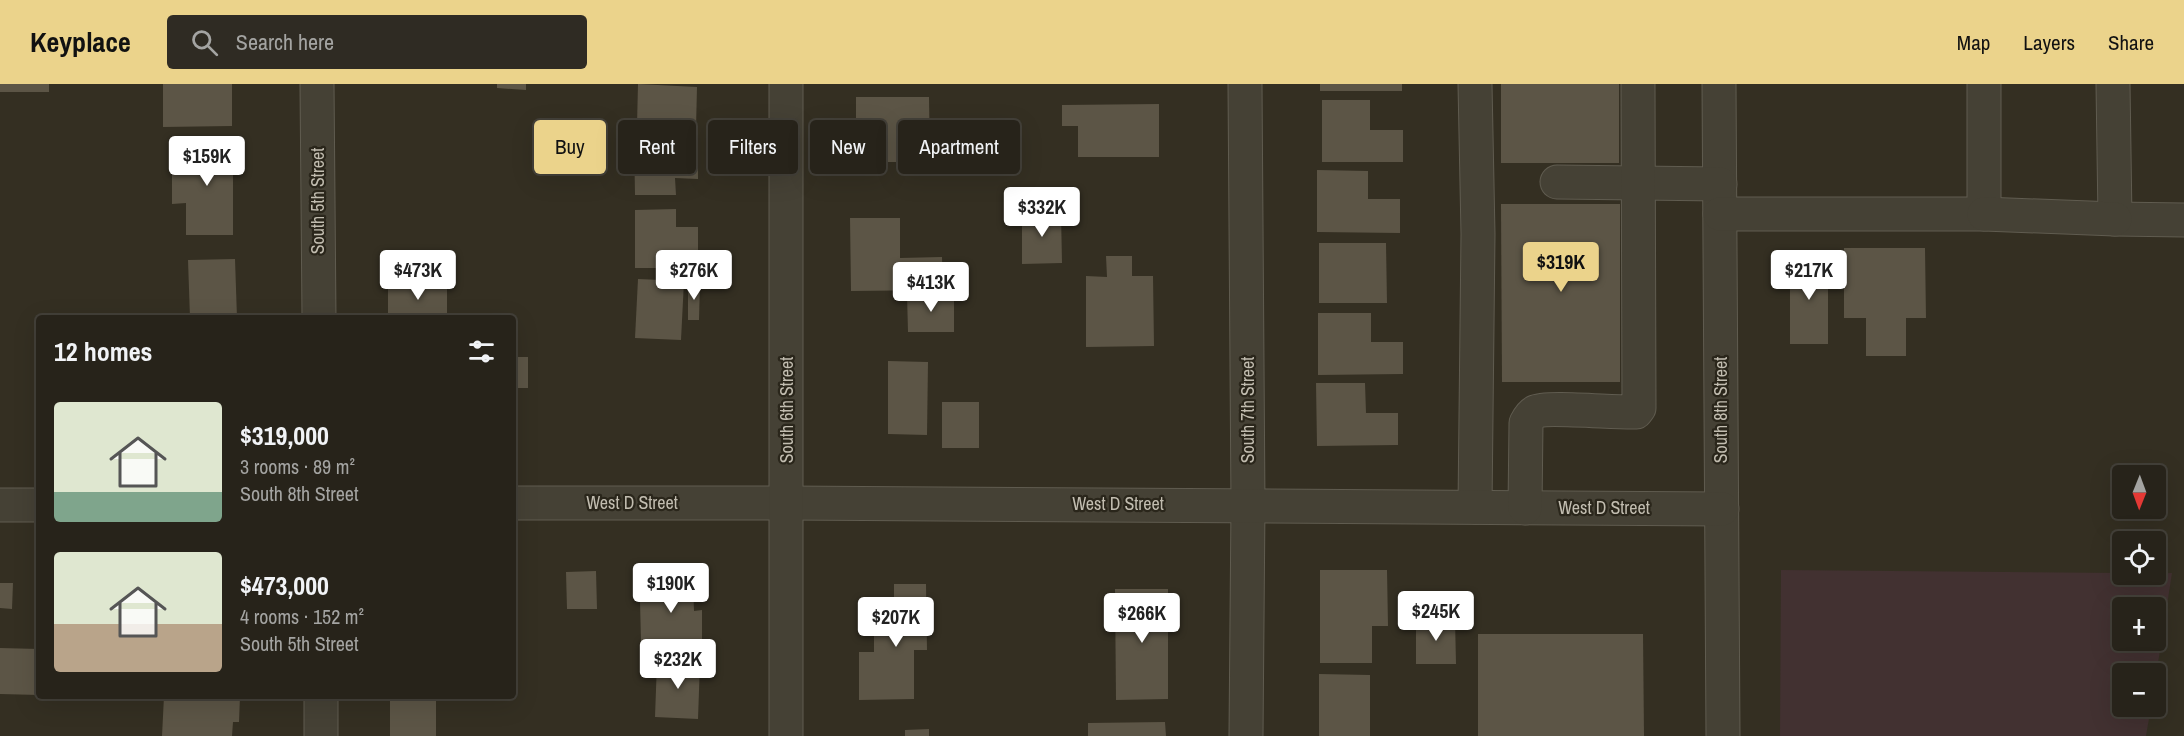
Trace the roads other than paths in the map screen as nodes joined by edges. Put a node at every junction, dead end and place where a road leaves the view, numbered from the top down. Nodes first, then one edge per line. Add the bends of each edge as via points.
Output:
1 (317, 84) edge
2 (786, 84) edge
3 (1245, 84) edge
4 (1475, 84) edge
5 (1638, 84) edge
6 (1719, 84) edge
7 (1984, 84) edge
8 (2113, 84) edge
9 (1557, 182) dead end
10 (1639, 183) junction
11 (1720, 199) junction
12 (1984, 213) junction
13 (2115, 219) junction
14 (2184, 220) edge
15 (319, 315) edge
16 (787, 502) junction
17 (516, 503) edge
18 (0, 505) edge
19 (36, 505) edge
20 (1248, 505) junction
21 (1475, 507) junction
22 (1525, 508) junction
23 (1722, 509) junction
24 (321, 699) edge
25 (321, 736) edge
26 (786, 736) edge
27 (1246, 736) edge
28 (1723, 736) edge

1 - 15 street, South 5th Street
2 - 16 street, South 6th Street
3 - 20 street, South 7th Street
4 - 21 street
5 - 10 street
6 - 11 street, South 8th Street
7 - 12 street
8 - 13 street
9 - 10 street
10 - 11 street
10 - 22 street via 1639,408 1623,413 1536,411 1529,417
11 - 12 street
11 - 23 street, South 8th Street
12 - 13 street
13 - 14 street
16 - 17 street, West D Street
16 - 20 street, West D Street
16 - 26 street, South 6th Street
18 - 19 street
20 - 21 street, West D Street
20 - 27 street, South 7th Street
21 - 22 street, West D Street
22 - 23 street, West D Street
23 - 28 street, South 8th Street
24 - 25 street

